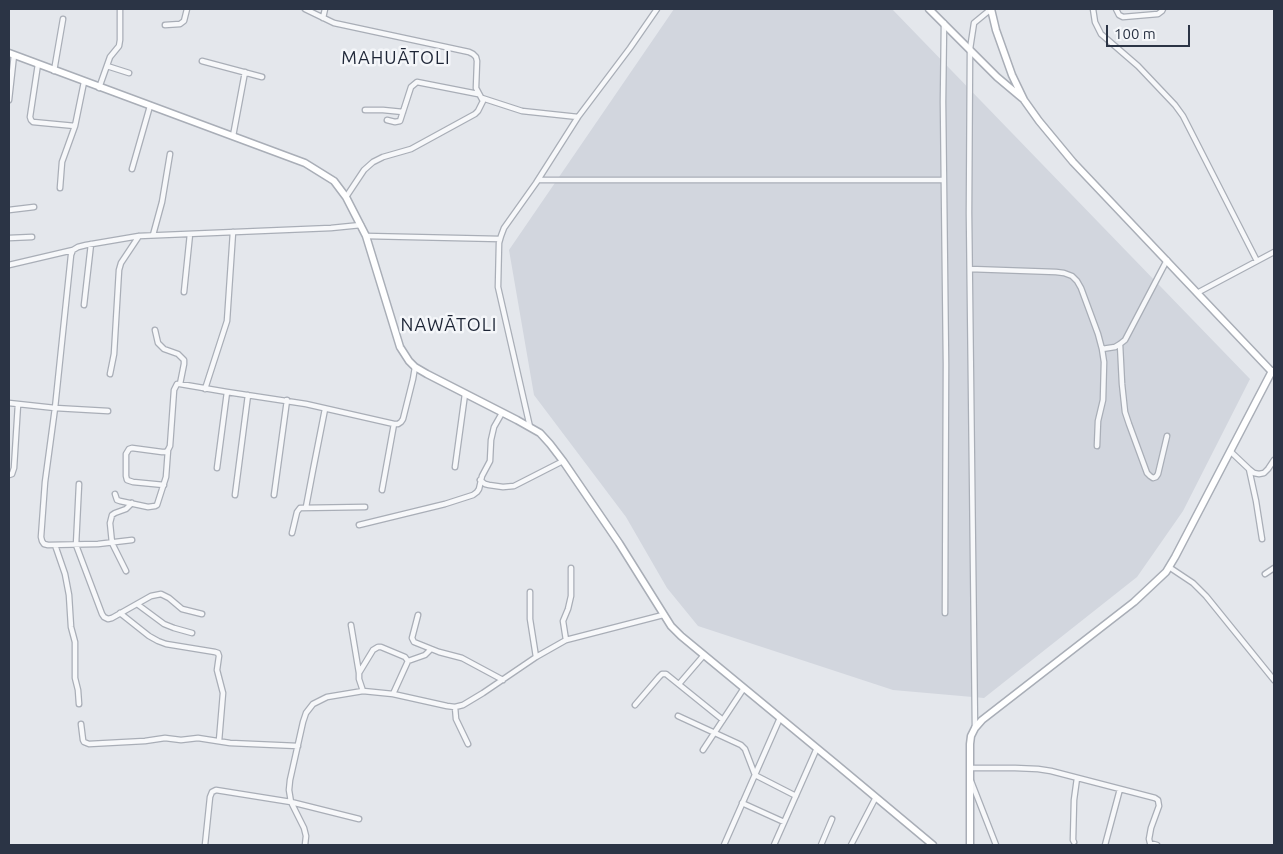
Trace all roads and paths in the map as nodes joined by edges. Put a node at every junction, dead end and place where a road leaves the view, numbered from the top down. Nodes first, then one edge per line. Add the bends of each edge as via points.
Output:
1 (120, 9) edge
2 (188, 9) edge
3 (305, 9) edge
4 (325, 9) edge
5 (657, 9) edge
6 (929, 9) edge
7 (991, 9) edge
8 (1093, 9) edge
9 (1116, 9) edge
10 (1163, 9) edge
11 (323, 18) junction
12 (63, 19) dead end
13 (944, 23) junction
14 (165, 25) dead end
15 (970, 49) junction
16 (12, 54) edge
17 (202, 61) dead end
18 (38, 64) junction
19 (107, 66) junction
20 (54, 71) junction
21 (245, 72) junction
22 (129, 73) dead end
23 (262, 77) dead end
24 (84, 82) junction
25 (99, 88) junction
26 (480, 96) junction
27 (9, 100) edge
28 (1024, 100) junction
29 (150, 106) junction
30 (365, 110) dead end
31 (403, 112) junction
32 (578, 118) junction
33 (387, 120) dead end
34 (75, 126) junction
35 (233, 136) junction
36 (170, 154) dead end
37 (132, 169) dead end
38 (538, 180) junction
39 (944, 180) junction
40 (60, 188) dead end
41 (346, 197) junction
42 (34, 207) dead end
43 (9, 210) edge
44 (361, 225) junction
45 (233, 232) junction
46 (190, 234) junction
47 (153, 235) junction
48 (139, 236) junction
49 (366, 236) junction
50 (32, 237) dead end
51 (9, 238) edge
52 (500, 239) junction
53 (91, 244) junction
54 (73, 250) junction
55 (1274, 252) edge
56 (1167, 260) junction
57 (1257, 262) junction
58 (9, 265) edge
59 (970, 268) junction
60 (184, 292) dead end
61 (1197, 293) junction
62 (84, 305) dead end
63 (155, 330) dead end
64 (1120, 344) junction
65 (1102, 348) junction
66 (415, 367) junction
67 (1273, 373) edge
68 (110, 374) dead end
69 (180, 384) junction
70 (205, 389) junction
71 (227, 392) junction
72 (465, 394) junction
73 (248, 395) junction
74 (287, 400) junction
75 (9, 403) edge
76 (18, 404) junction
77 (56, 408) junction
78 (326, 408) junction
79 (108, 412) dead end
80 (502, 413) junction
81 (394, 424) junction
82 (530, 427) junction
83 (1167, 436) dead end
84 (1097, 446) dead end
85 (168, 450) junction
86 (1230, 451) junction
87 (563, 461) junction
88 (1273, 463) edge
89 (455, 467) dead end
90 (217, 468) dead end
91 (1249, 469) junction
92 (9, 476) edge
93 (480, 480) junction
94 (79, 484) dead end
95 (164, 485) junction
96 (382, 490) dead end
97 (115, 494) dead end
98 (274, 495) dead end
99 (235, 496) dead end
100 (132, 503) junction
101 (365, 507) dead end
102 (306, 508) junction
103 (359, 525) dead end
104 (292, 532) dead end
105 (1262, 539) dead end
106 (132, 540) dead end
107 (112, 543) junction
108 (55, 545) junction
109 (76, 545) junction
110 (1169, 567) junction
111 (571, 568) dead end
112 (1274, 568) edge
113 (126, 570) dead end
114 (1265, 574) dead end
115 (530, 592) dead end
116 (136, 604) junction
117 (120, 613) junction
118 (945, 613) dead end
119 (202, 614) dead end
120 (418, 615) dead end
121 (663, 615) junction
122 (351, 625) dead end
123 (192, 633) dead end
124 (566, 640) junction
125 (431, 649) junction
126 (704, 655) junction
127 (536, 657) junction
128 (408, 661) junction
129 (359, 673) junction
130 (503, 680) junction
131 (1274, 680) edge
132 (680, 684) junction
133 (744, 688) junction
134 (364, 691) junction
135 (393, 694) junction
136 (79, 704) dead end
137 (635, 705) dead end
138 (455, 707) junction
139 (678, 716) dead end
140 (780, 718) junction
141 (723, 720) junction
142 (81, 724) dead end
143 (974, 728) junction
144 (715, 732) junction
145 (219, 741) junction
146 (468, 744) dead end
147 (298, 746) junction
148 (817, 748) junction
149 (704, 750) dead end
150 (970, 768) junction
151 (754, 775) junction
152 (970, 778) junction
153 (1077, 778) junction
154 (1120, 789) junction
155 (796, 796) junction
156 (876, 797) junction
157 (291, 802) junction
158 (742, 803) junction
159 (359, 819) dead end
160 (832, 819) dead end
161 (784, 822) junction
162 (1074, 842) dead end
163 (1148, 843) edge
164 (970, 844) edge
165 (205, 845) edge
166 (305, 845) edge
167 (724, 845) edge
168 (774, 845) edge
169 (821, 845) edge
170 (851, 845) edge
171 (933, 845) edge
172 (996, 845) edge
173 (1105, 845) edge
174 (1157, 845) edge

1 - 19 street via 119,46
2 - 14 street via 180,24
3 - 11 street
4 - 11 street
5 - 32 street
6 - 13 main road
7 - 15 street via 974,22
7 - 28 main road via 1002,50
8 - 57 street via 1101,34 1176,105
9 - 10 street via 1123,17 1158,14
11 - 26 street via 473,54 477,61 476,88
12 - 20 street
13 - 15 main road
13 - 39 street
15 - 28 main road
15 - 59 street
16 - 18 main road
16 - 27 street
17 - 21 street
18 - 20 main road
18 - 34 street via 31,120
19 - 22 street
19 - 25 street
20 - 24 main road
21 - 23 street
21 - 35 street
24 - 25 main road
24 - 34 street
25 - 29 main road
26 - 31 street via 417,82 411,87
26 - 32 street via 522,111
26 - 41 street via 482,104 475,114 411,150 373,162
28 - 56 main road via 1073,162
29 - 35 main road
29 - 37 street
30 - 31 street
31 - 33 street via 400,121
32 - 38 street
34 - 40 street via 62,162
35 - 41 main road via 305,163 334,181
36 - 47 street
38 - 39 street
38 - 52 street via 504,228
39 - 118 street
41 - 44 main road
42 - 43 street
44 - 45 street
44 - 49 main road
45 - 46 street
45 - 70 street via 227,321
46 - 47 street
46 - 60 street
47 - 48 street
48 - 53 street
48 - 68 street via 119,270
49 - 52 street
49 - 66 main road via 400,347
50 - 51 street
52 - 82 street via 498,287
53 - 54 street
53 - 62 street
54 - 58 street
54 - 77 street
55 - 57 street
56 - 61 main road
56 - 64 street
57 - 61 street
59 - 65 street via 1056,272 1072,276 1082,288
59 - 143 street
61 - 67 main road
63 - 69 street via 158,343 184,360
64 - 65 street
64 - 83 street via 1126,412 1147,473 1153,478 1158,474
65 - 84 street via 1103,400
66 - 72 main road
66 - 81 street via 402,422
67 - 86 main road
69 - 70 street
69 - 85 street via 174,390
70 - 71 street
71 - 73 street
71 - 90 street
72 - 80 main road
72 - 89 street
73 - 74 street
73 - 99 street
74 - 78 street
74 - 98 street
75 - 76 street
76 - 77 street
76 - 92 street via 14,468
77 - 79 street
77 - 108 street via 41,537 44,544
78 - 81 street
78 - 102 street
80 - 82 main road
80 - 93 street via 494,427 490,461
81 - 96 street
82 - 87 main road via 540,433
85 - 95 street
85 - 95 street via 132,448 126,454 128,480
86 - 91 street
86 - 110 main road
87 - 93 street via 514,486 489,485
87 - 121 main road
88 - 91 street via 1264,473 1254,473
91 - 105 street
93 - 103 street via 479,489 473,495
94 - 109 street
95 - 100 street via 155,506
97 - 100 street via 117,500
100 - 107 street via 112,515
101 - 102 street
102 - 104 street via 298,510
106 - 107 street
107 - 109 street
107 - 113 street
108 - 109 street
108 - 136 street via 69,595
109 - 117 street via 102,614 108,618
110 - 131 street via 1206,596
110 - 143 main road via 1134,602
111 - 124 street via 570,603 563,621
112 - 114 street
115 - 127 street
116 - 117 street
116 - 119 street via 160,594 182,609
116 - 123 street via 164,624
117 - 145 street via 158,641 218,653 217,670 223,693
120 - 125 street via 412,640
121 - 124 street
121 - 126 main road
122 - 129 street
124 - 127 street
125 - 128 street via 425,655
125 - 130 street via 462,658
126 - 132 street
126 - 133 main road
127 - 130 street
128 - 129 street via 378,647
128 - 135 street
129 - 134 street
130 - 138 street
132 - 137 street via 662,674
132 - 141 street
133 - 140 main road
133 - 141 street
134 - 135 street
134 - 147 street via 327,697 313,704 306,713
135 - 138 street
138 - 146 street via 456,719
139 - 144 street
140 - 148 main road
140 - 151 street
141 - 144 street
142 - 145 street via 84,742 89,744 165,738
143 - 150 main road
144 - 149 street
144 - 151 street via 741,745
145 - 147 street
147 - 157 street via 290,780
148 - 155 street
148 - 156 main road
150 - 152 main road
150 - 153 street via 1038,769
151 - 155 street
151 - 158 street
152 - 164 main road
152 - 172 street
153 - 154 street
153 - 162 street
154 - 163 street via 1158,800
154 - 173 street
155 - 161 street
156 - 170 street
156 - 171 main road
157 - 159 street
157 - 165 street via 216,790 210,797
157 - 166 street via 304,828
158 - 161 street
158 - 167 street
160 - 169 street
161 - 168 street
163 - 174 street

